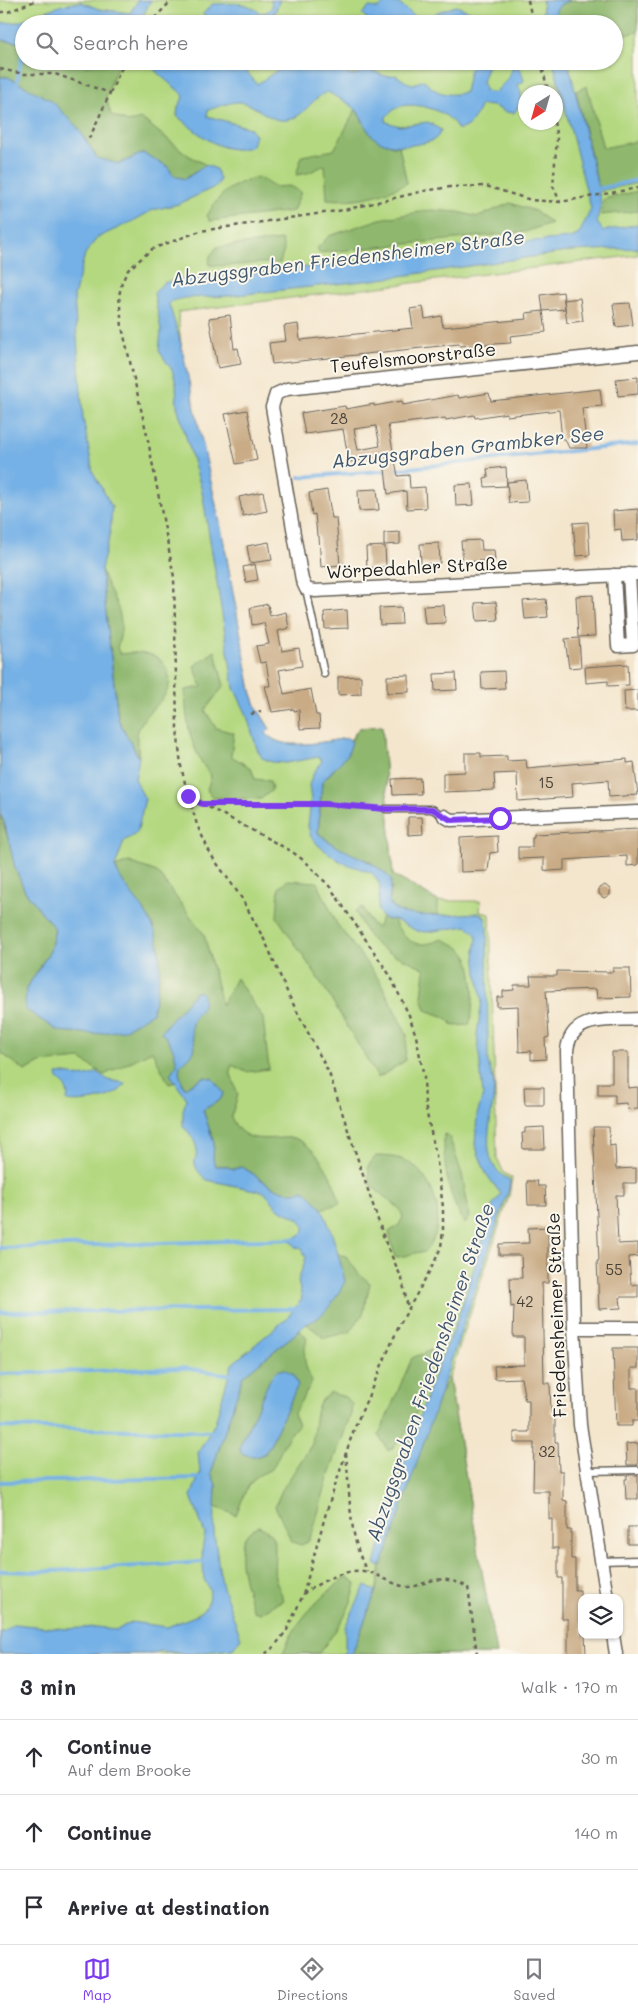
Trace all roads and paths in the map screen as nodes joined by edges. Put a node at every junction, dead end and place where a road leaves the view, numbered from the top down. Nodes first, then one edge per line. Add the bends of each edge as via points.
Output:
1 (37, 0) edge
2 (172, 0) edge
3 (528, 0) edge
4 (0, 12) edge
5 (158, 15) edge
6 (530, 15) edge
7 (0, 68) edge
8 (121, 70) edge
9 (543, 70) edge
10 (546, 85) edge
11 (110, 93) junction
12 (555, 130) edge
13 (86, 140) dead end
14 (638, 188) edge
15 (560, 202) junction
16 (638, 352) edge
17 (284, 476) joint
18 (634, 574) edge
19 (614, 575) junction
20 (306, 588) junction
21 (324, 674) dead end
22 (260, 712) dead end
23 (251, 714) dead end
24 (188, 796) junction
25 (202, 804) junction
26 (386, 809) joint
27 (638, 812) edge
28 (444, 816) joint
29 (638, 1019) edge
30 (408, 1309) junction
31 (574, 1328) junction
32 (638, 1328) edge
33 (346, 1450) junction
34 (638, 1470) edge
35 (586, 1471) junction
36 (638, 1560) edge
37 (600, 1561) junction
38 (367, 1571) junction
39 (605, 1594) edge
40 (302, 1595) junction
41 (614, 1639) edge
42 (265, 1654) edge
43 (477, 1654) edge
44 (616, 1654) edge

1 - 4 path
2 - 5 path
3 - 6 path
7 - 11 path via 24,74 55,74
8 - 11 path
9 - 10 path
11 - 13 path
12 - 15 path via 553,186
14 - 15 path
15 - 24 path via 531,200 486,186 432,190 344,210 200,231 152,250 128,270 119,296 122,327 174,577 177,728
16 - 17 street, Teufelsmoorstraße via 287,389 276,394 272,407
17 - 20 street, Wörpedahler Straße
18 - 19 street, Wörpedahler Straße
18 - 19 street, Wörpedahler Straße via 633,645 618,646
19 - 20 street, Wörpedahler Straße via 315,591
20 - 21 lane
22 - 23 path
24 - 25 path
24 - 30 path via 211,855 241,897 330,1073 385,1241 402,1279
25 - 26 path via 326,804
25 - 30 path via 291,852 318,873 389,974 409,1015 424,1077 425,1105 438,1164 443,1231 434,1263
26 - 28 lane via 432,809
27 - 28 street via 451,820
29 - 31 street, Friedensheimer Straße via 586,1022 574,1030 568,1042
30 - 33 path
31 - 32 street
31 - 35 street, Friedensheimer Straße
33 - 38 path via 354,1538 358,1555
33 - 40 path
34 - 35 lane
35 - 37 street, Friedensheimer Straße
36 - 37 lane
37 - 39 street, Friedensheimer Straße
38 - 40 path via 347,1572
38 - 43 path via 404,1586 418,1587 434,1580 458,1582 468,1587
40 - 42 path via 287,1630
41 - 44 street

